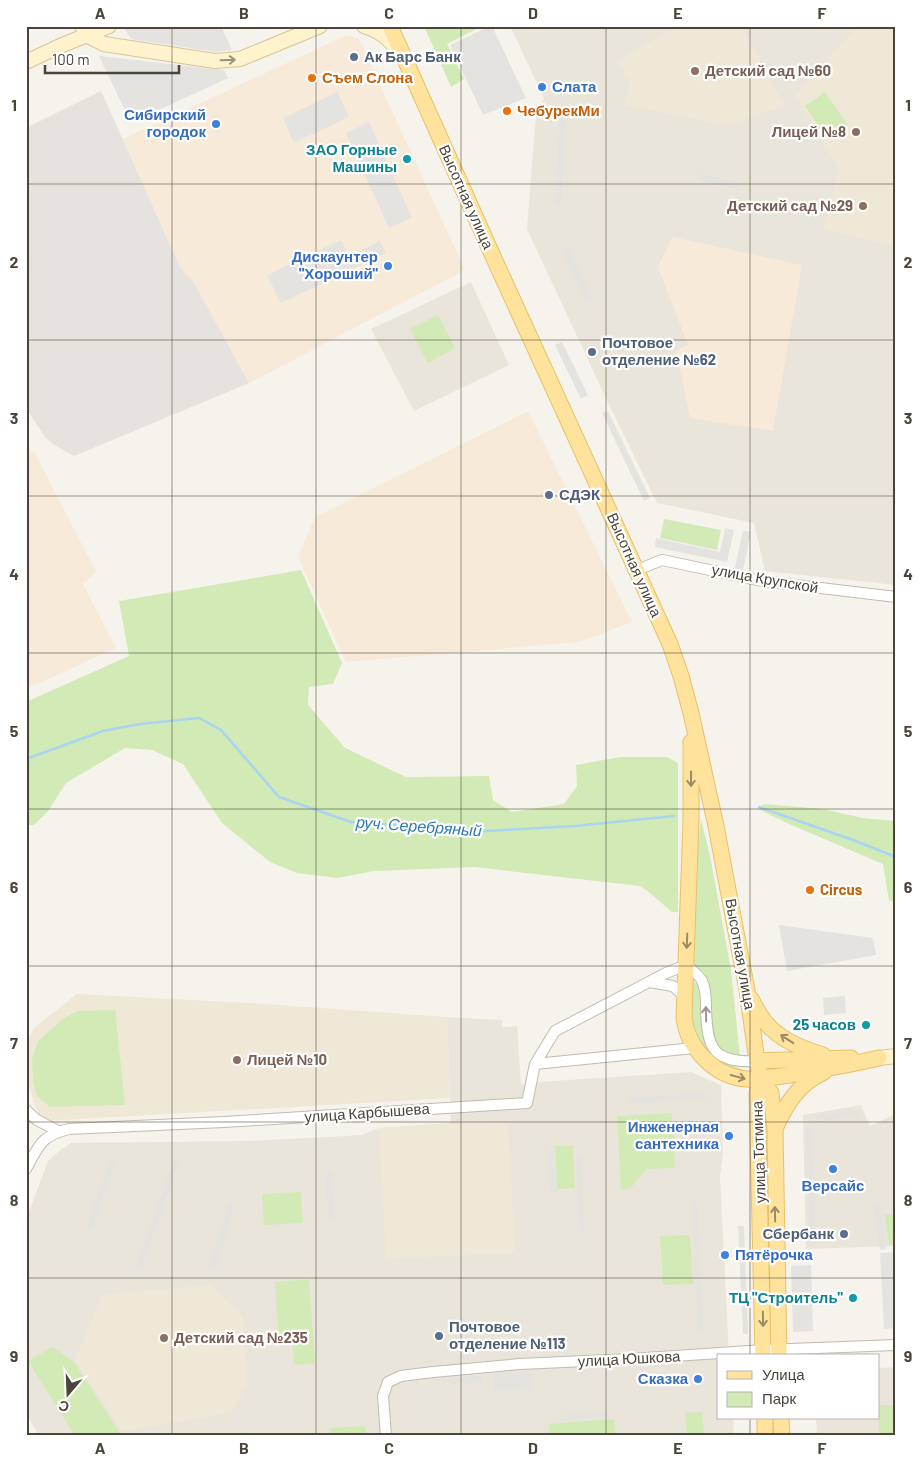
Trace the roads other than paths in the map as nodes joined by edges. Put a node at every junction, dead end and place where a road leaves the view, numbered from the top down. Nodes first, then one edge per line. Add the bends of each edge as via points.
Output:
1 (109, 26) edge
2 (320, 26) edge
3 (364, 26) edge
4 (390, 26) edge
5 (85, 31) edge
6 (403, 56) junction
7 (26, 62) edge
8 (637, 570) junction
9 (896, 597) edge
10 (691, 712) junction
11 (686, 965) junction
12 (649, 982) junction
13 (747, 990) junction
14 (684, 996) junction
15 (694, 1048) junction
16 (896, 1056) edge
17 (880, 1058) joint
18 (758, 1061) junction
19 (833, 1063) junction
20 (535, 1064) junction
21 (761, 1079) junction
22 (26, 1110) edge
23 (774, 1130) junction
24 (58, 1131) junction
25 (26, 1169) edge
26 (896, 1345) edge
27 (771, 1353) edge
28 (748, 1354) edge
29 (717, 1355) edge
30 (765, 1420) edge
31 (781, 1420) edge
32 (386, 1436) edge
33 (765, 1436) edge
34 (782, 1436) edge

1 - 5 street
5 -> 2 street via 104,44 183,56 240,60
3 - 6 street via 387,37
4 - 6 main road, Высотная улица
5 - 7 street
6 - 8 main road, Высотная улица
8 - 9 street, улица Крупской via 662,560 762,581
8 - 10 main road, Высотная улица via 670,644
10 -> 11 main road via 692,820
10 - 13 main road, Высотная улица
11 - 12 street
11 - 14 main road
18 -> 11 street via 741,1062 726,1058 711,1046 706,1028 702,980
12 - 14 street via 674,986
12 - 20 street via 555,1031
13 - 18 main road, Высотная улица
19 -> 13 main road via 775,1032 763,1020
14 - 15 main road via 685,1026
15 - 20 street
15 -> 21 main road via 717,1068 731,1075
16 - 17 street
17 - 19 main road
18 - 19 main road
18 - 21 main road, Высотная улица
19 - 21 main road
19 - 23 main road via 799,1088
20 - 24 street, улица Карбышева via 527,1103
21 - 23 main road, улица Тотмина via 771,1093
21 -> 27 main road, улица Тотмина via 757,1093
22 - 24 street
27 -> 23 main road, улица Тотмина
24 - 25 street via 48,1136 37,1149
26 - 27 street, улица Юшкова
27 - 28 street, улица Юшкова
29 - 32 street, улица Юшкова via 504,1365 401,1376 388,1382 383,1396
30 - 33 main road
31 - 34 main road

